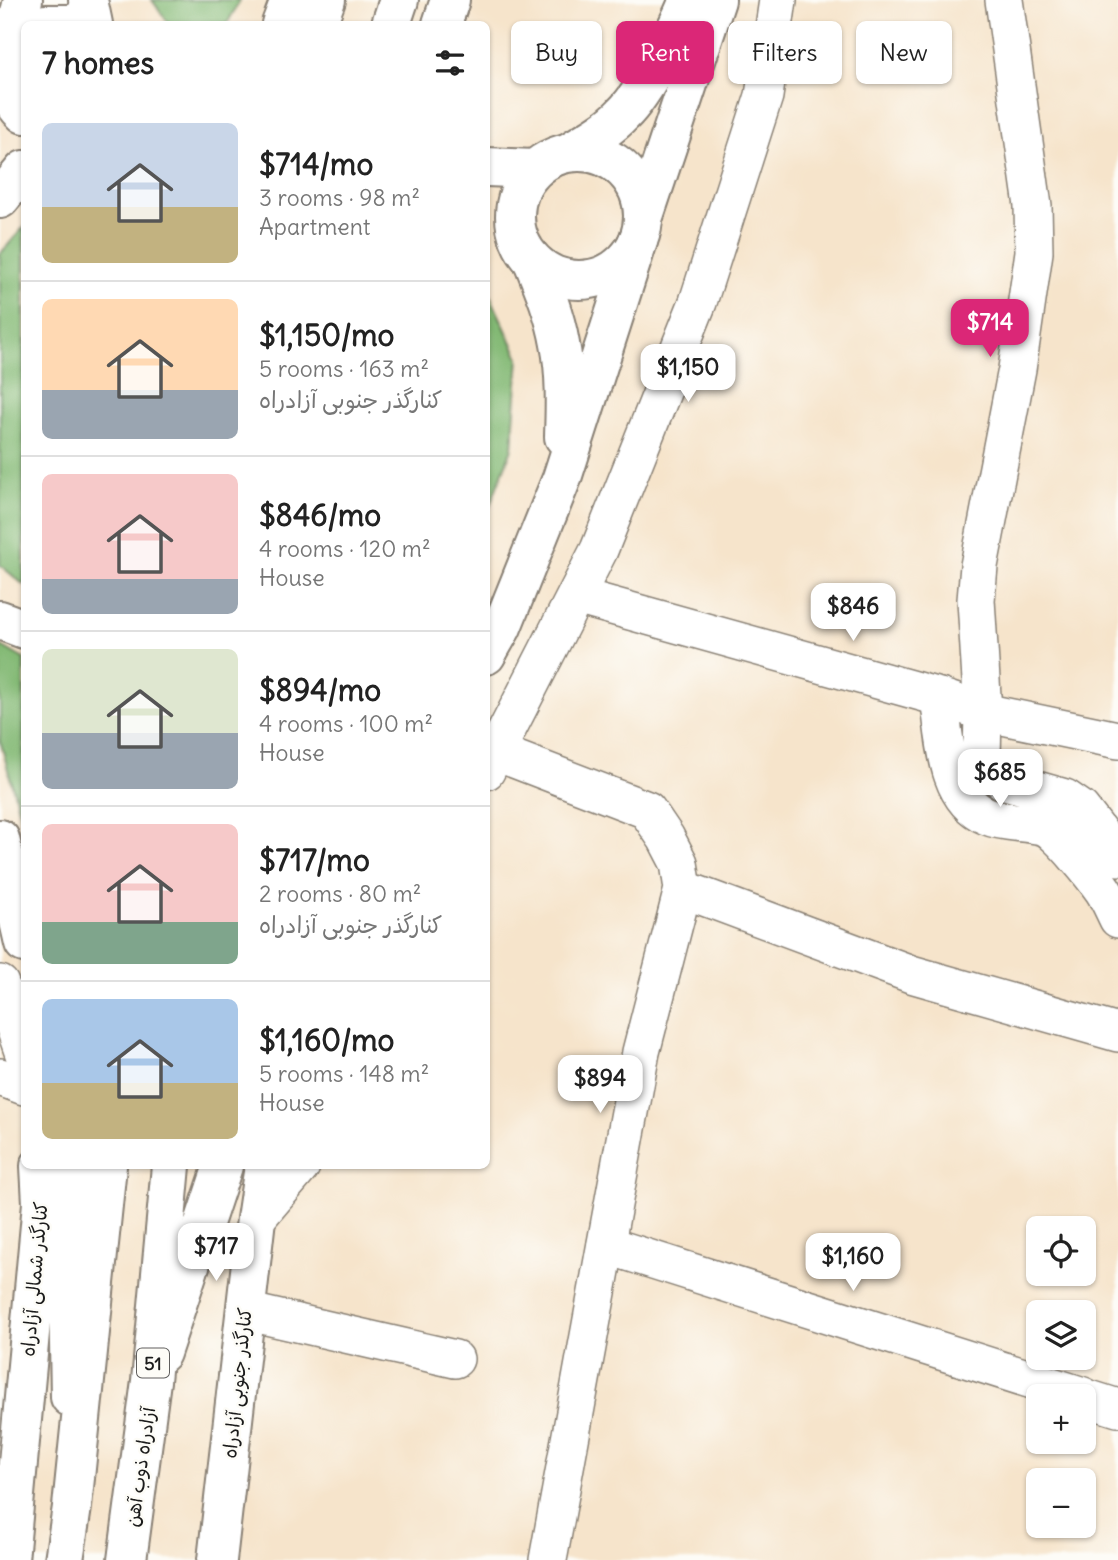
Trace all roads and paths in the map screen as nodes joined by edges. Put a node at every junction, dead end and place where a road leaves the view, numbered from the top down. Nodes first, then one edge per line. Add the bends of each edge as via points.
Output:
1 (23, 0) edge
2 (88, 0) edge
3 (290, 0) edge
4 (326, 0) edge
5 (399, 0) edge
6 (450, 0) edge
7 (689, 0) edge
8 (716, 0) edge
9 (778, 0) edge
10 (1004, 0) edge
11 (92, 21) edge
12 (282, 21) edge
13 (318, 21) edge
14 (392, 21) edge
15 (443, 21) edge
16 (11, 64) edge
17 (21, 111) edge
18 (569, 152) junction
19 (490, 167) edge
20 (534, 169) junction
21 (21, 174) edge
22 (0, 199) edge
23 (641, 230) junction
24 (512, 236) edge
25 (562, 478) junction
26 (576, 596) junction
27 (0, 620) edge
28 (21, 628) edge
29 (492, 641) edge
30 (939, 697) junction
31 (982, 712) junction
32 (1118, 740) edge
33 (491, 761) edge
34 (0, 839) edge
35 (1118, 858) edge
36 (683, 889) junction
37 (1118, 919) edge
38 (21, 930) edge
39 (0, 984) edge
40 (1118, 1033) edge
41 (21, 1045) edge
42 (0, 1077) edge
43 (21, 1085) edge
44 (40, 1169) edge
45 (75, 1169) edge
46 (107, 1169) edge
47 (171, 1169) edge
48 (222, 1169) edge
49 (264, 1169) edge
50 (298, 1169) edge
51 (256, 1219) junction
52 (606, 1245) junction
53 (245, 1311) junction
54 (455, 1359) dead end
55 (151, 1381) junction
56 (1045, 1384) edge
57 (1096, 1400) edge
58 (1118, 1408) edge
59 (72, 1507) junction
60 (9, 1560) edge
61 (64, 1560) edge
62 (127, 1560) edge
63 (217, 1560) edge
64 (548, 1560) edge

1 - 16 main road
2 - 11 main road
3 - 12 main road
4 - 13 main road
5 - 14 main road
6 - 15 main road
7 - 18 main road via 631,104 604,130
8 - 23 main road
9 - 26 street via 764,96 698,302 599,550
10 - 31 street via 1033,206 1034,252 979,566 976,600
16 - 17 main road via 9,93
18 - 20 main road
18 - 23 main road via 592,153 613,161 630,177 641,197
19 - 20 main road
20 - 24 main road via 517,198
21 - 22 main road
23 - 24 main road via 627,258 611,272 591,279 550,274
23 - 25 main road
24 - 25 main road via 551,306 561,346 565,403
25 - 29 main road
26 - 30 street
26 - 33 street
27 - 28 main road
30 - 31 street
30 - 37 street via 958,788 973,808 989,817 1046,828 1058,836 1103,890
31 - 32 street
31 - 35 street via 982,758 990,771 1002,780 1065,798 1081,809
33 - 36 street via 647,810 679,863
34 - 38 main road
36 - 40 street via 911,974
36 - 52 street via 641,1052
39 - 41 street
42 - 43 street
44 - 60 main road, کنارگذر شمالی آزادراه via 42,1203
45 - 59 main road via 67,1232
46 - 59 main road
47 - 55 main road, آزادراه ذوب آهن / 51
48 - 55 main road
49 - 51 main road, کنارگذر جنوبی آزادراه
50 - 51 street
51 - 53 main road, کنارگذر جنوبی آزادراه
52 - 56 street
52 - 64 street
53 - 54 street
53 - 63 main road, کنارگذر جنوبی آزادراه
55 - 62 main road, آزادراه ذوب آهن / 51
57 - 58 street
59 - 61 main road

